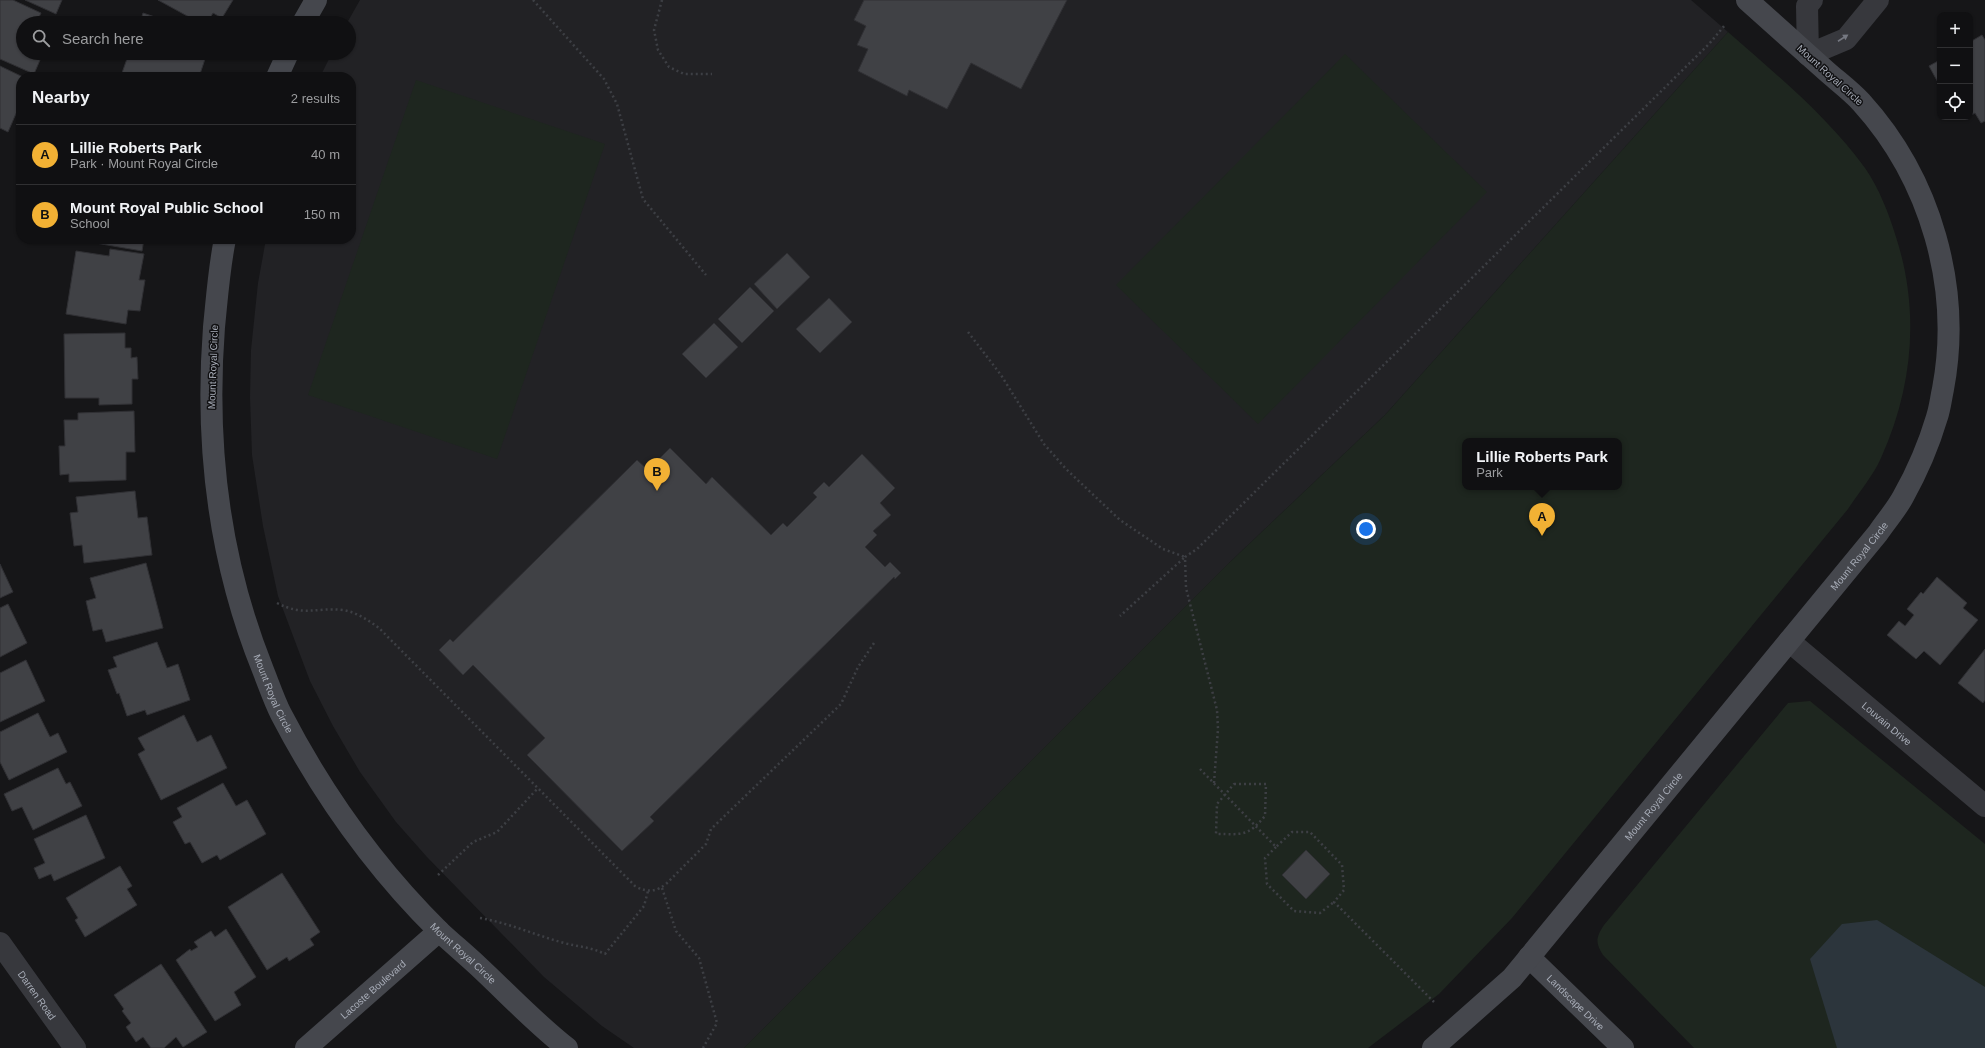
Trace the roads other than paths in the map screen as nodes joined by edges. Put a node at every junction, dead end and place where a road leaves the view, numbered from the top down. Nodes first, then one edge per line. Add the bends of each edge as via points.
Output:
1 (316, 0) edge
2 (1747, 0) edge
3 (1812, 0) edge
4 (1878, 0) edge
5 (307, 16) edge
6 (1808, 54) junction
7 (285, 60) edge
8 (279, 72) edge
9 (224, 244) edge
10 (1789, 641) junction
11 (1985, 806) edge
12 (439, 931) junction
13 (0, 943) edge
14 (1529, 957) junction
15 (75, 1048) edge
16 (306, 1048) edge
17 (567, 1048) edge
18 (1434, 1048) edge
19 (1622, 1048) edge

1 - 5 street
2 - 6 street, Mount Royal Circle
3 - 6 street via 1807,6
6 -> 4 street via 1846,39
6 - 10 street, Mount Royal Circle via 1861,102 1890,138 1912,176 1936,236 1946,280 1948,362 1938,416 1903,498 1878,533
7 - 8 street
9 - 12 street, Mount Royal Circle via 211,374 212,425 218,504 232,580 243,616 280,712 326,794 379,864
10 - 11 street, Louvain Drive
10 - 14 street, Mount Royal Circle
12 - 16 street, Lacoste Boulevard
12 - 17 street, Mount Royal Circle
13 - 15 street, Darren Road
14 - 18 street, Mount Royal Circle via 1512,978
14 - 19 street, Landscape Drive

